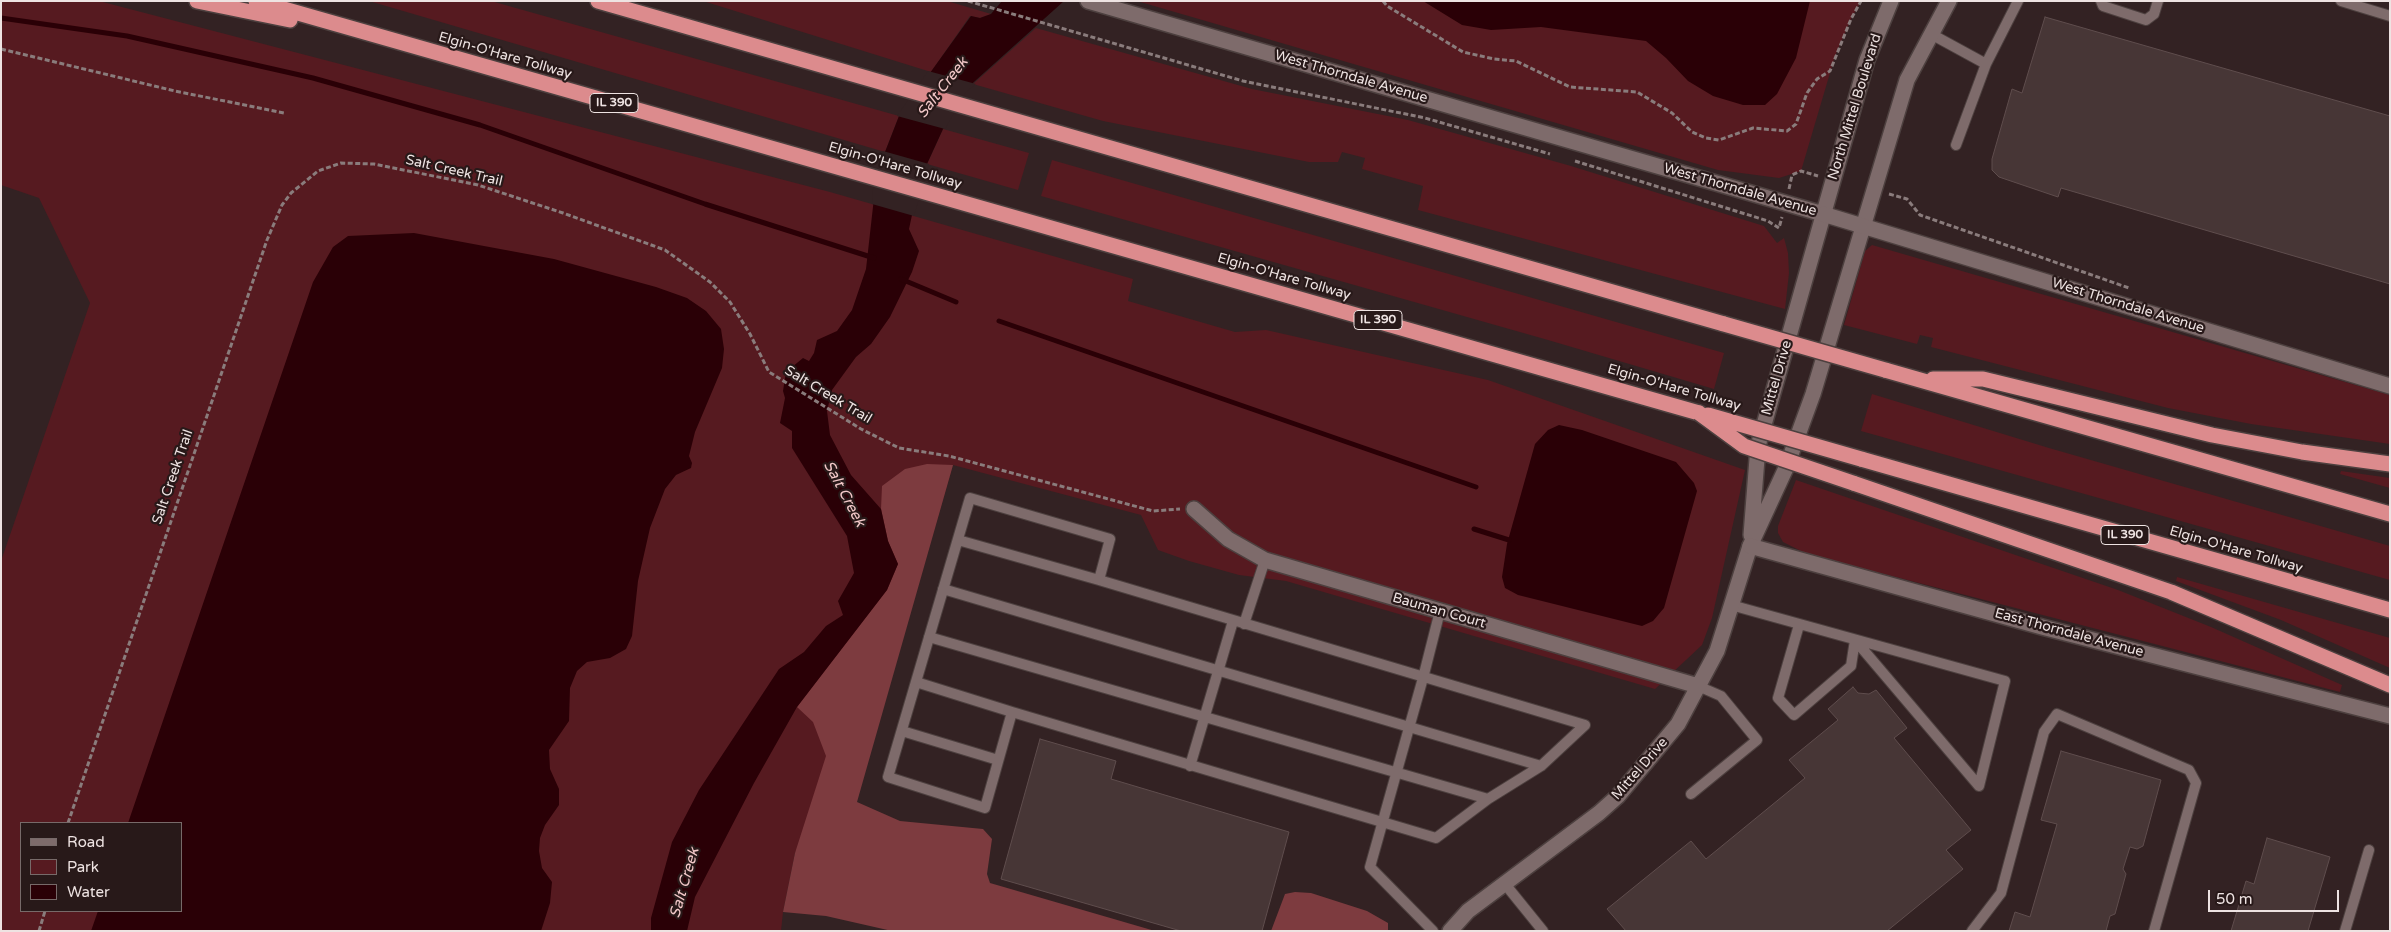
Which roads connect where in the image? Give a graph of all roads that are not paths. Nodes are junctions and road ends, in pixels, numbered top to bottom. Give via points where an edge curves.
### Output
1 (197, 1) edge
2 (256, 1) edge
3 (598, 1) edge
4 (614, 1) edge
5 (1891, 1) edge
6 (1949, 1) edge
7 (2018, 1) edge
8 (2101, 1) edge
9 (2158, 1) edge
10 (2340, 1) edge
11 (1094, 3) edge
12 (2390, 16) edge
13 (652, 17) junction
14 (1931, 34) junction
15 (389, 41) junction
16 (1986, 64) junction
17 (1956, 145) dead end
18 (1823, 214) junction
19 (1863, 225) junction
20 (1917, 380) junction
21 (2390, 386) edge
22 (1699, 413) junction
23 (2390, 464) edge
24 (1194, 508) road end
25 (2390, 514) edge
26 (958, 540) junction
27 (1750, 546) junction
28 (1265, 560) junction
29 (1099, 580) junction
30 (944, 589) junction
31 (1732, 605) junction
32 (2390, 610) edge
33 (1440, 611) junction
34 (1232, 620) junction
35 (1244, 624) junction
36 (1799, 625) junction
37 (929, 637) junction
38 (1855, 640) junction
39 (1218, 670) junction
40 (1423, 678) junction
41 (916, 682) junction
42 (2390, 685) edge
43 (1698, 686) junction
44 (1012, 712) junction
45 (1205, 716) junction
46 (2390, 716) edge
47 (1409, 727) junction
48 (902, 731) junction
49 (998, 760) junction
50 (1190, 766) junction
51 (1541, 766) junction
52 (1396, 774) junction
53 (1691, 794) dead end
54 (1488, 799) junction
55 (1382, 822) junction
56 (2369, 850) dead end
57 (1505, 884) junction
58 (1433, 931) edge
59 (1450, 931) edge
60 (1543, 931) edge
61 (1972, 931) edge
62 (2154, 931) edge
63 (2346, 931) edge

1 - 15 highway
2 - 15 highway, Elgin-O'Hare Tollway / IL 390
3 - 13 highway
4 - 13 highway
5 - 18 street, North Mittel Boulevard via 1867,60
6 - 14 street
7 - 16 lane
8 - 9 lane via 2103,6 2146,20 2154,14
10 - 12 lane
11 - 18 street, West Thorndale Avenue
13 - 20 highway, bridge
14 - 16 lane
14 - 19 street via 1904,86
15 - 22 highway, Elgin-O'Hare Tollway / IL 390
16 - 17 lane
18 - 19 street, West Thorndale Avenue
18 - 27 street, Mittel Drive via 1758,446
19 - 21 street, West Thorndale Avenue
19 - 27 street, Mittel Drive via 1813,394 1786,468
20 - 23 highway via 1983,379 2212,435
20 - 25 highway
22 - 32 highway, Elgin-O'Hare Tollway / IL 390, bridge
22 - 42 highway, bridge via 1744,446 2171,592
24 - 28 street, Bauman Court via 1228,539
26 - 29 lane
26 - 29 lane via 970,498 1110,539
26 - 30 lane
27 - 31 street, Mittel Drive
27 - 46 street, East Thorndale Avenue via 2042,627
28 - 33 street, Bauman Court
28 - 35 lane
29 - 34 lane
30 - 37 lane
30 - 39 lane
31 - 36 lane
31 - 43 street, Mittel Drive via 1717,651
33 - 40 lane
33 - 43 street, Bauman Court
34 - 35 lane
34 - 39 lane
35 - 40 lane
36 - 38 lane
36 - 38 lane via 1778,698 1794,715 1851,666
37 - 41 lane
37 - 45 lane
38 - 38 lane via 2005,681 1980,786 1905,699
39 - 45 lane
39 - 47 lane
40 - 47 lane
40 - 51 lane via 1586,725
41 - 44 lane
41 - 48 lane
43 - 53 lane via 1721,696 1757,740
43 - 57 street, Mittel Drive via 1678,724 1618,796 1599,814
44 - 49 lane
44 - 50 lane
45 - 50 lane
45 - 52 lane
47 - 51 lane
47 - 52 lane
48 - 49 lane
48 - 49 lane via 888,777 985,808
50 - 55 lane
51 - 54 lane
52 - 54 lane
52 - 55 lane
54 - 55 lane via 1436,838
55 - 58 lane via 1370,867
56 - 63 lane
57 - 59 street, Mittel Drive via 1468,911
57 - 60 lane
61 - 62 lane via 2001,893 2044,732 2057,714 2189,770 2196,783

